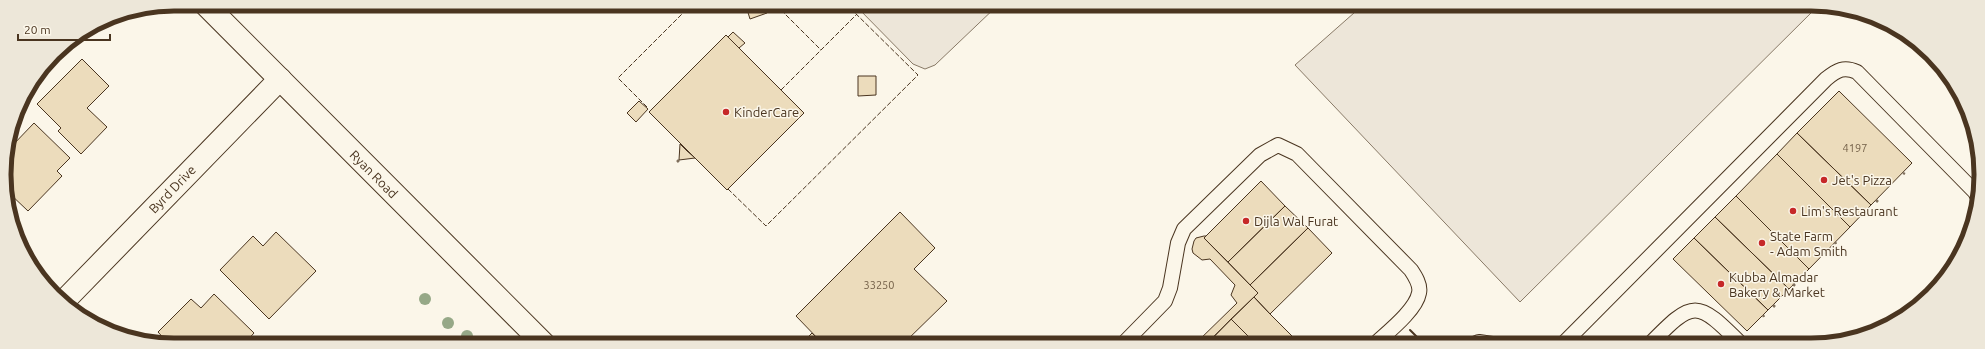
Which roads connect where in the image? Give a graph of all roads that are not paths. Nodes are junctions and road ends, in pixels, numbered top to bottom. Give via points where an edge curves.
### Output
1 (212, 11) edge
2 (280, 79) junction
3 (1974, 190) edge
4 (67, 297) edge
5 (538, 338) edge
6 (1129, 338) edge
7 (1381, 338) edge
8 (1569, 338) edge
9 (1655, 338) edge
10 (1735, 338) edge

1 - 2 main road, Ryan Road
2 - 4 main road, Byrd Drive
2 - 5 main road, Ryan Road
3 - 8 lane via 1857,72 1841,68 1826,79
6 - 7 lane via 1165,301 1170,288 1178,243 1184,229 1260,155 1278,145 1297,154 1411,270 1417,280 1420,291 1416,302
9 - 10 lane via 1682,313 1694,310 1702,311 1717,320

